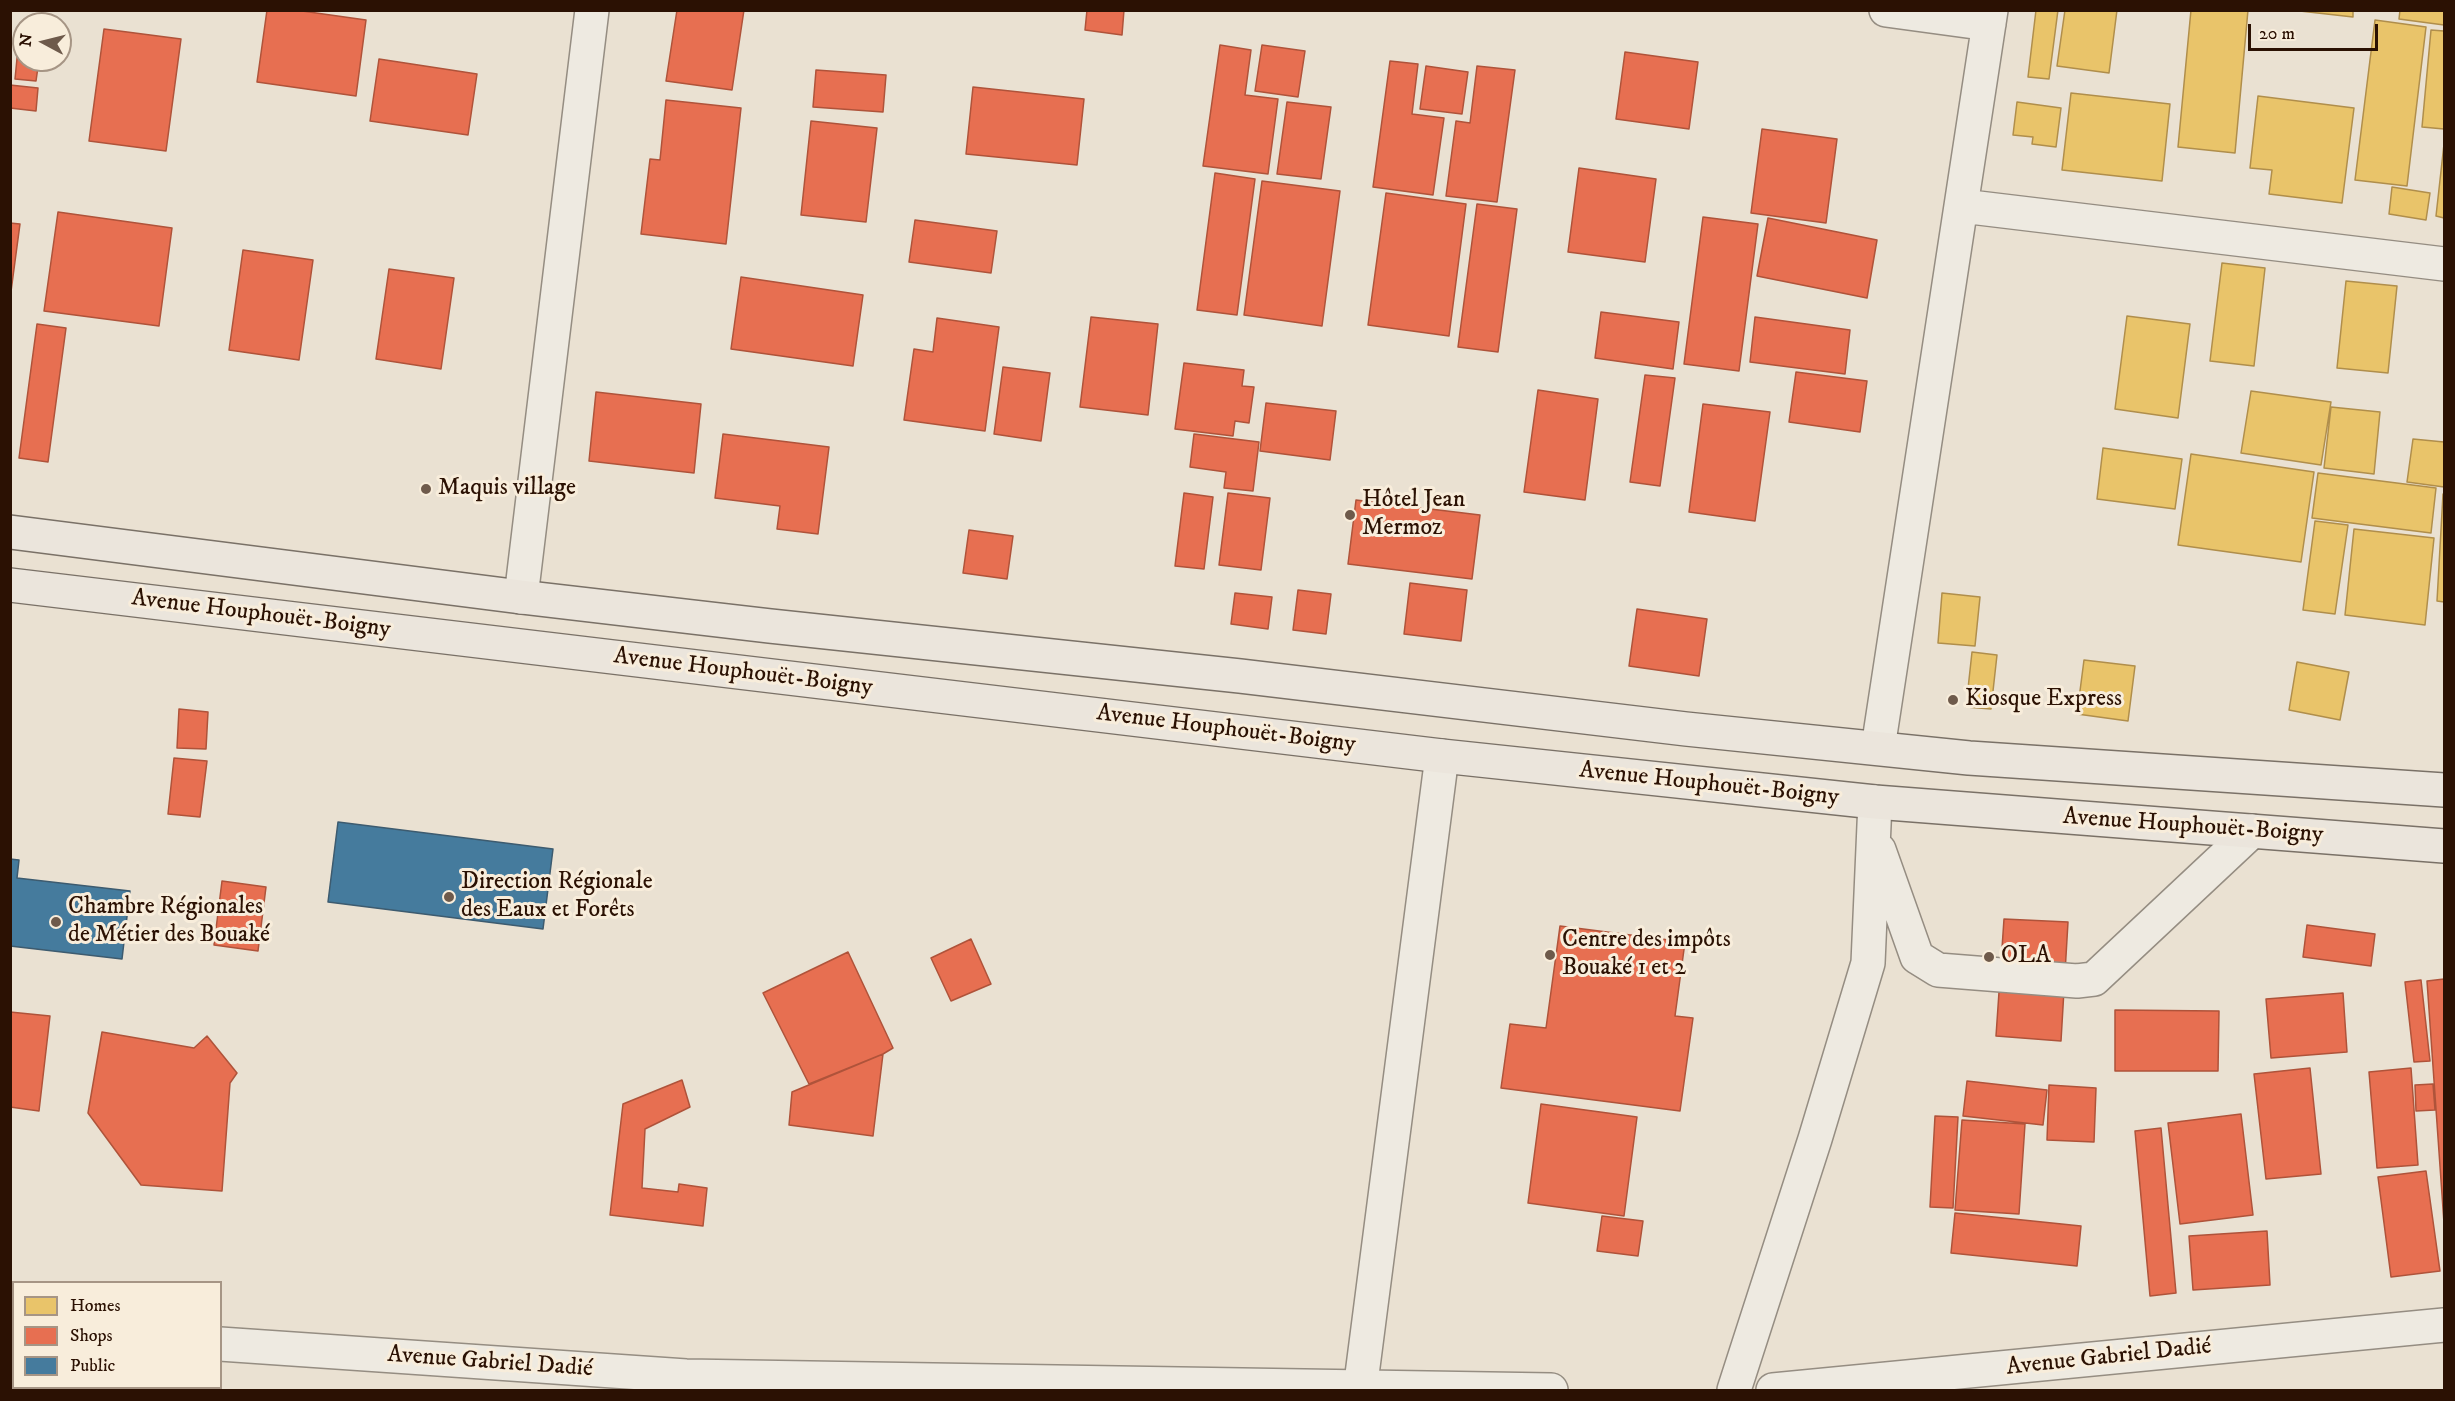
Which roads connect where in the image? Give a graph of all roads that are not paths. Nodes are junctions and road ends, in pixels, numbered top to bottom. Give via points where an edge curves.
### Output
1 (592, 10) edge
2 (1886, 10) edge
3 (1990, 17) edge
4 (1962, 206) junction
5 (2445, 264) edge
6 (10, 532) edge
7 (10, 585) edge
8 (521, 597) junction
9 (1878, 748) junction
10 (1442, 756) junction
11 (2445, 790) edge
12 (1874, 818) junction
13 (2252, 831) junction
14 (2445, 846) edge
15 (2445, 1325) edge
16 (222, 1344) edge
17 (1360, 1388) edge
18 (1551, 1390) edge
19 (1734, 1390) edge
20 (1773, 1390) edge

1 - 8 street
2 - 3 street
3 - 4 street
4 - 5 street
4 - 9 street
6 - 8 highway, Avenue Houphouët-Boigny
7 - 10 highway, Avenue Houphouët-Boigny
8 - 9 highway, Avenue Houphouët-Boigny
9 - 11 highway, Avenue Houphouët-Boigny via 1969,758
10 - 12 highway, Avenue Houphouët-Boigny
10 - 17 street
12 - 13 highway, Avenue Houphouët-Boigny
12 - 13 street via 1917,957 1938,970 2077,981 2094,979
12 - 19 street via 1868,963
13 - 14 highway, Avenue Houphouët-Boigny
15 - 20 street, Avenue Gabriel Dadié
16 - 17 street, Avenue Gabriel Dadié via 686,1376
17 - 18 street, Avenue Gabriel Dadié

